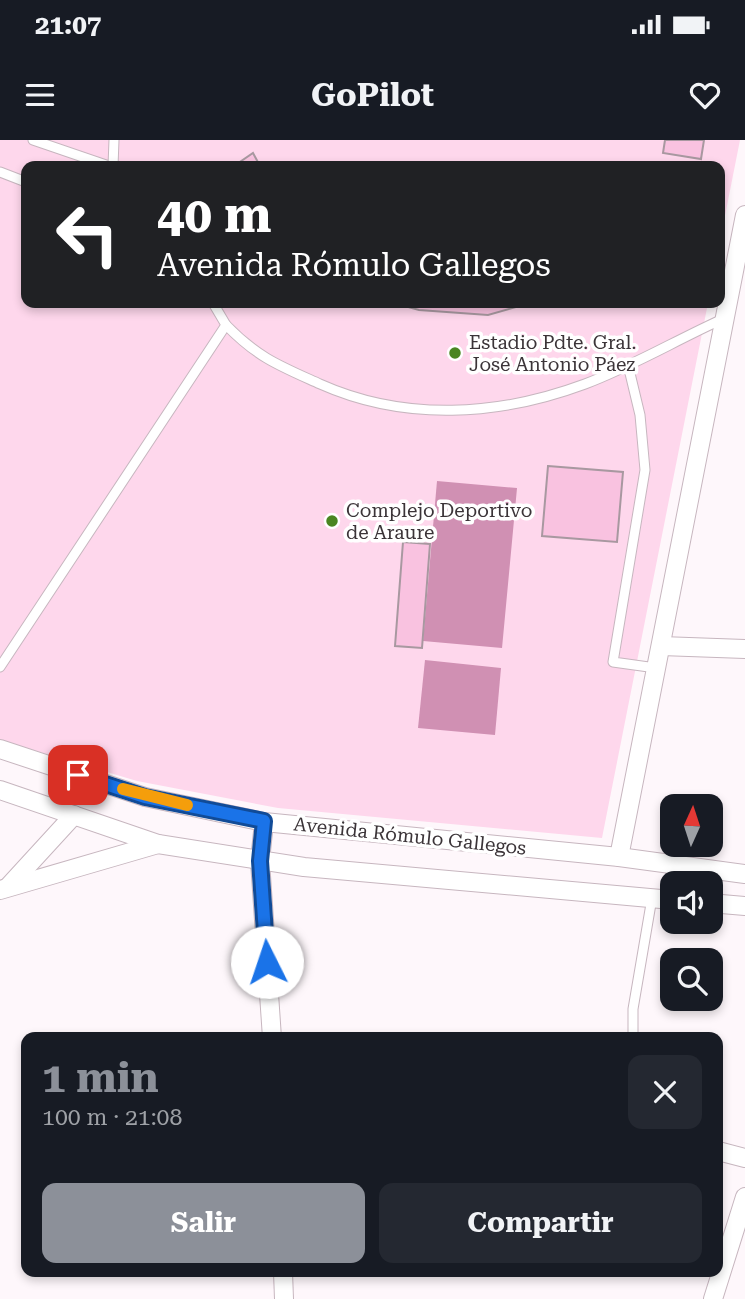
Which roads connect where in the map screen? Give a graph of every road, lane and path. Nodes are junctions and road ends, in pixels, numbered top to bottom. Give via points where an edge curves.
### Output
1 (33, 140) edge
2 (114, 140) edge
3 (96, 161) edge
4 (112, 161) edge
5 (0, 172) edge
6 (21, 180) edge
7 (745, 215) edge
8 (216, 308) edge
9 (725, 318) junction
10 (226, 325) junction
11 (628, 365) junction
12 (661, 646) junction
13 (745, 649) edge
14 (0, 667) edge
15 (656, 668) junction
16 (0, 749) edge
17 (0, 789) edge
18 (74, 815) junction
19 (264, 821) junction
20 (158, 844) junction
21 (619, 857) junction
22 (260, 861) junction
23 (745, 874) edge
24 (4, 888) edge
25 (652, 898) junction
26 (660, 899) edge
27 (723, 904) edge
28 (745, 906) edge
29 (272, 1032) edge
30 (633, 1032) edge
31 (723, 1152) edge
32 (745, 1158) edge
33 (745, 1197) edge
34 (723, 1267) edge
35 (283, 1277) edge
36 (720, 1277) edge
37 (284, 1299) edge
38 (713, 1299) edge

1 - 3 lane
2 - 4 lane
5 - 6 lane
7 - 9 street
8 - 10 lane
9 - 11 lane
9 - 12 street
10 - 11 lane via 257,354 296,373 359,399 414,410 507,405 586,383
10 - 14 lane
11 - 15 lane via 640,415 645,470 613,662
12 - 13 street
12 - 15 street
15 - 21 street
16 - 19 street, Avenida Rómulo Gallegos via 145,797
17 - 18 street, Avenida Rómulo Gallegos
18 - 20 street, Avenida Rómulo Gallegos
18 - 24 street
19 - 21 street, Avenida Rómulo Gallegos
19 - 22 street
20 - 22 street, Avenida Rómulo Gallegos
20 - 24 street
21 - 23 street, Avenida Rómulo Gallegos
22 - 25 street, Avenida Rómulo Gallegos
22 - 29 street
25 - 26 street, Avenida Rómulo Gallegos
25 - 30 lane
27 - 28 street
31 - 32 street
33 - 34 street
35 - 37 street
36 - 38 street

